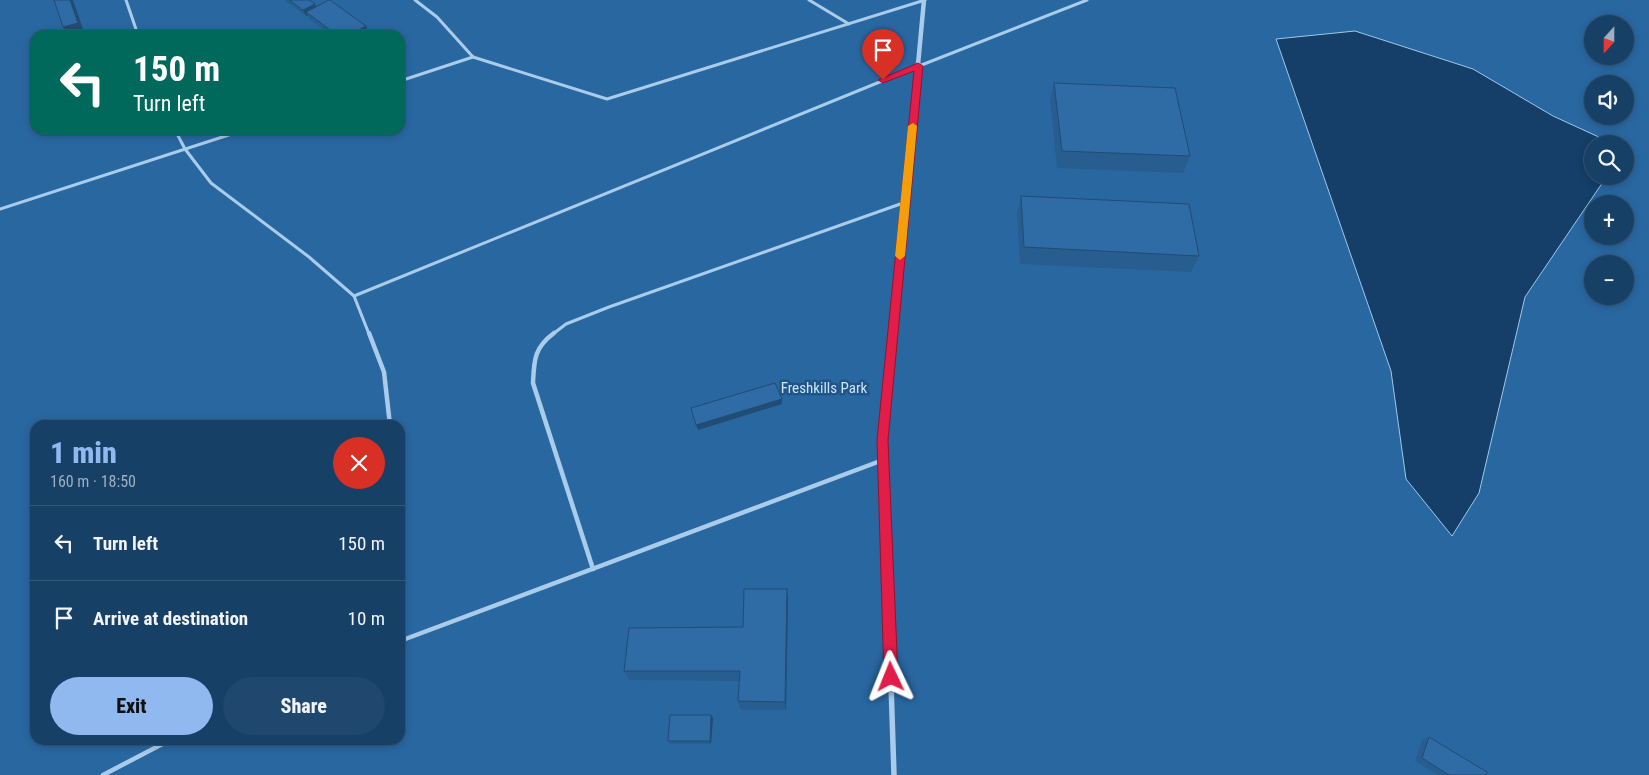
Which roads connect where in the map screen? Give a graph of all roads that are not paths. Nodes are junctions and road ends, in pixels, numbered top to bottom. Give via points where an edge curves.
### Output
1 (126, 0) edge
2 (415, 0) edge
3 (809, 0) edge
4 (924, 0) edge
5 (1087, 0) edge
6 (849, 24) junction
7 (136, 30) edge
8 (473, 57) junction
9 (918, 66) junction
10 (405, 78) edge
11 (178, 135) edge
12 (228, 135) edge
13 (185, 148) junction
14 (906, 202) junction
15 (0, 209) edge
16 (354, 296) junction
17 (389, 420) edge
18 (883, 460) junction
19 (593, 569) junction
20 (405, 639) edge
21 (160, 745) edge
22 (103, 775) edge
23 (894, 775) edge

1 - 7 lane
2 - 8 lane via 437,17
3 - 6 lane
4 - 6 lane
4 - 9 street
5 - 9 lane
6 - 8 lane via 607,99
8 - 10 lane
9 - 14 street
9 - 16 lane
11 - 13 lane
12 - 13 lane
13 - 15 lane
13 - 16 lane via 211,183 309,257
14 - 18 street via 882,440
14 - 19 lane via 609,307 566,324 546,339 534,358 533,383
16 - 17 lane via 384,372
18 - 19 lane
18 - 23 street
19 - 20 lane
21 - 22 lane

